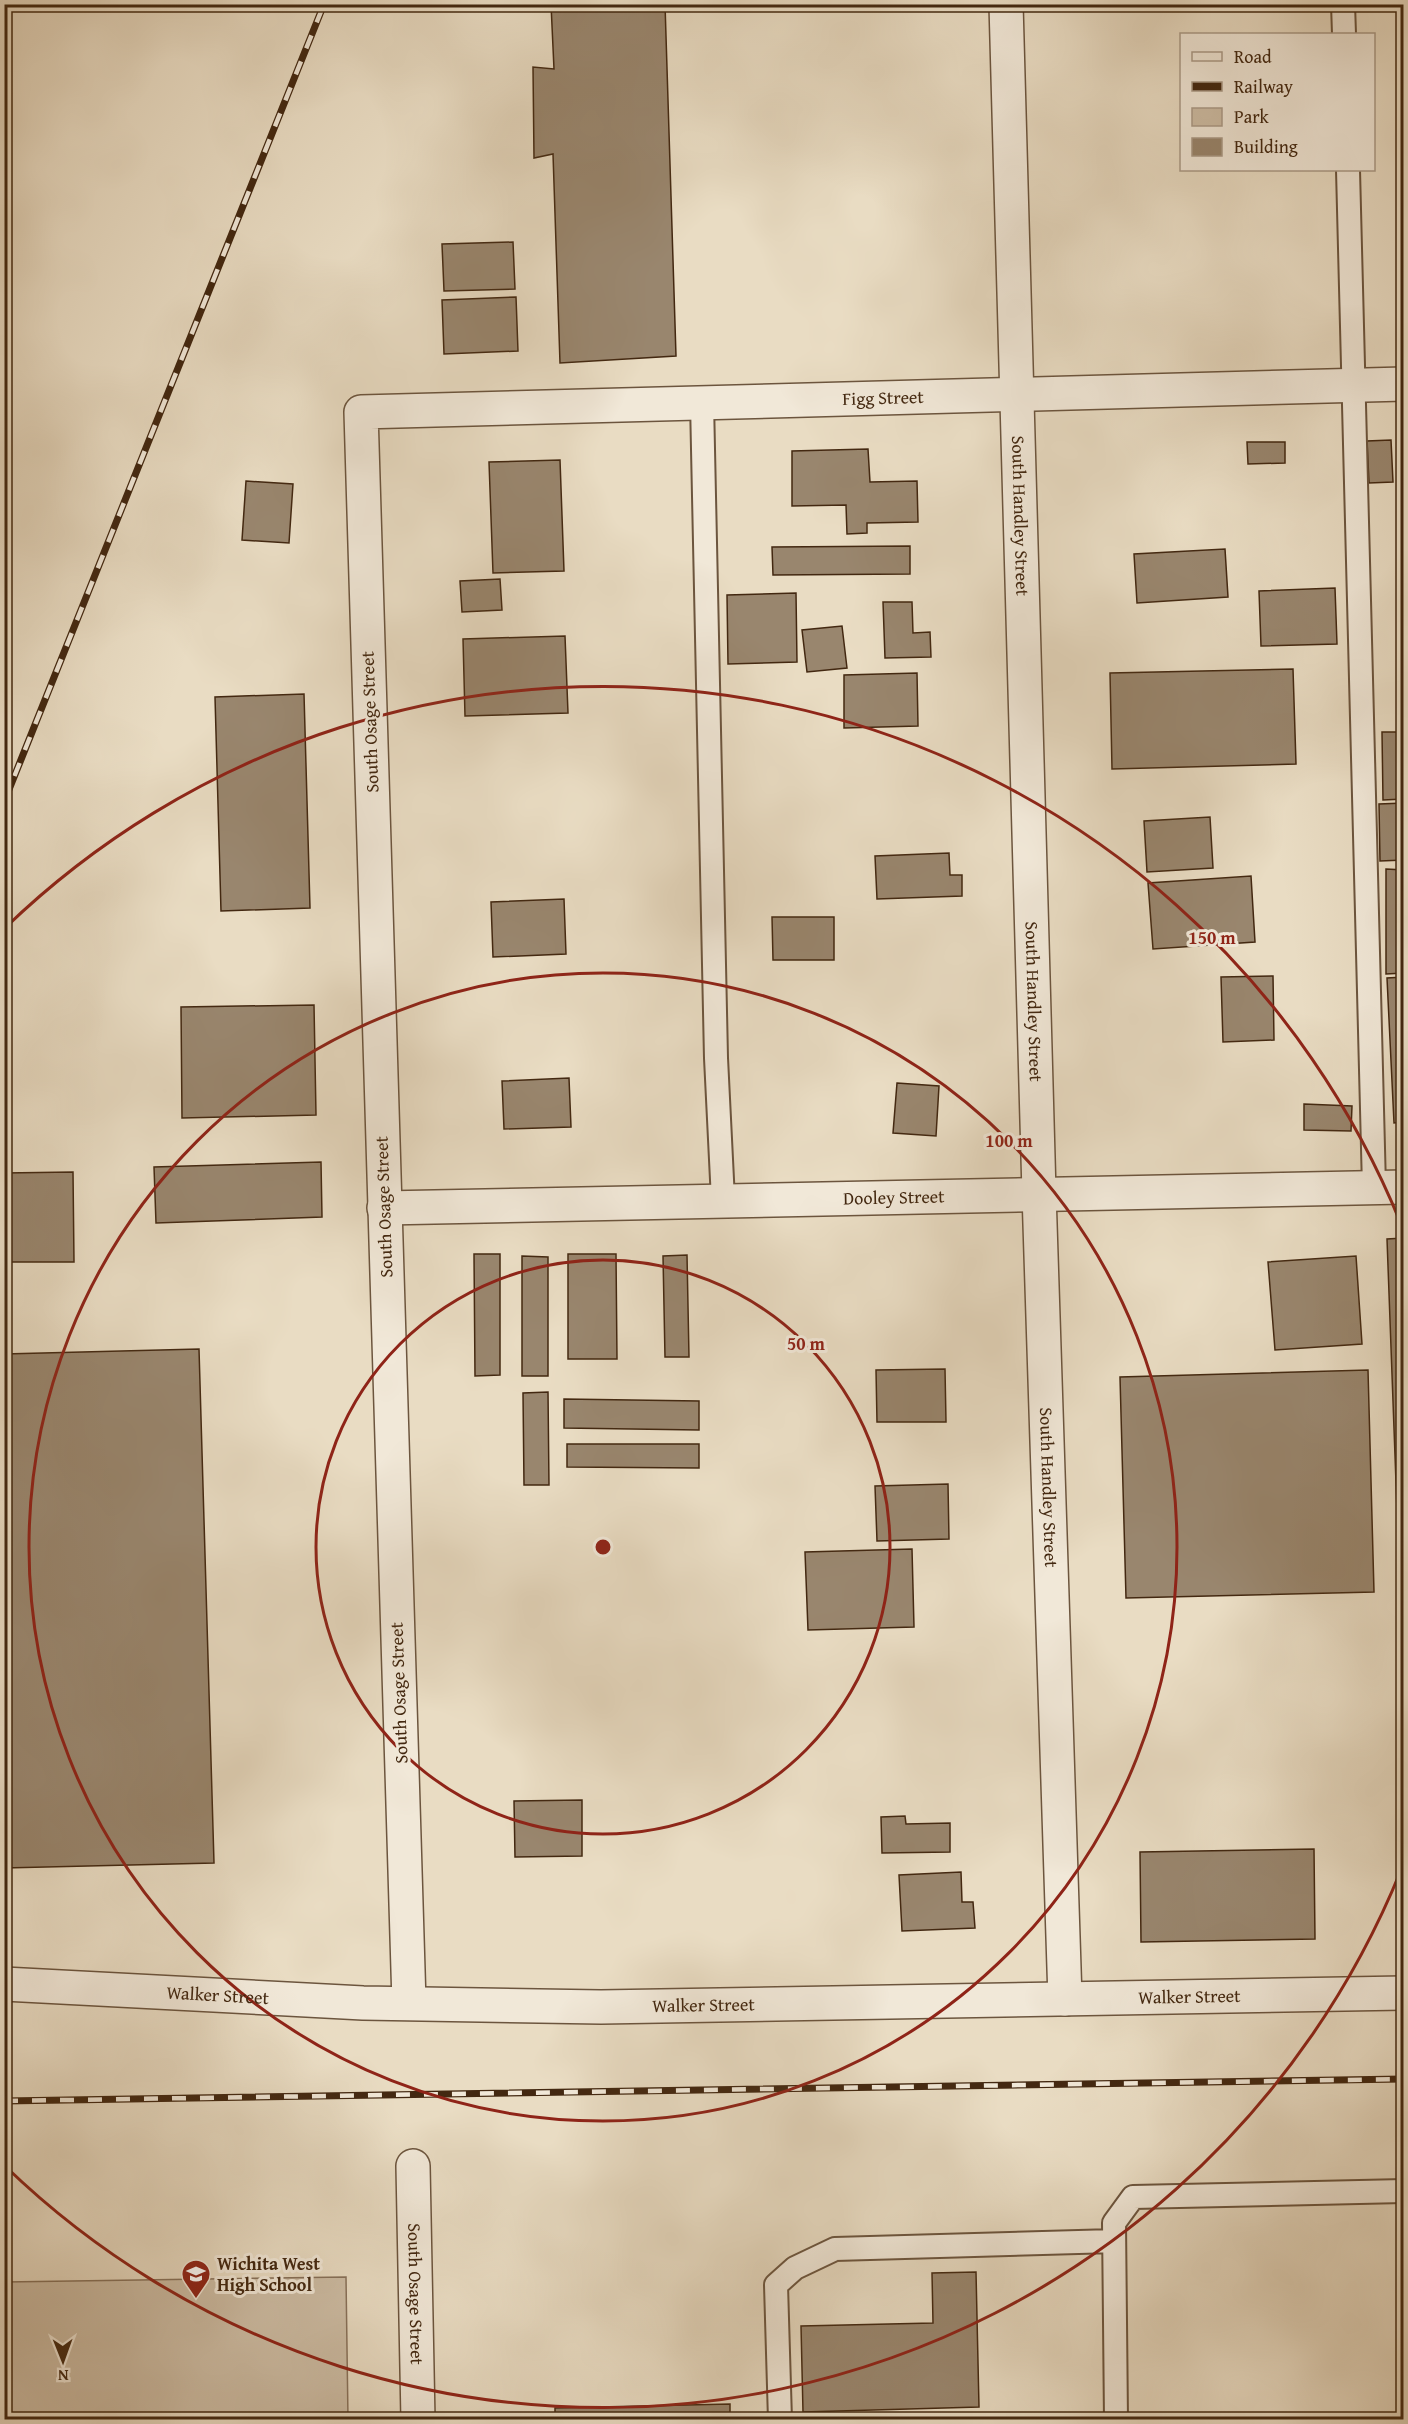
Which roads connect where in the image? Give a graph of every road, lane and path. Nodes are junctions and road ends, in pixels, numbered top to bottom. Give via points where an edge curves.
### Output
1 (1006, 4) edge
2 (1343, 4) edge
3 (1344, 33) edge
4 (1348, 171) edge
5 (1404, 384) edge
6 (1354, 385) junction
7 (1018, 393) junction
8 (702, 402) junction
9 (361, 412) joint
10 (1389, 1187) edge
11 (1039, 1193) junction
12 (723, 1200) junction
13 (384, 1208) junction
14 (4, 1984) edge
15 (1404, 1993) edge
16 (1065, 1999) junction
17 (409, 2003) junction
18 (413, 2166) dead end
19 (1404, 2191) edge
20 (1114, 2241) junction
21 (418, 2420) edge
22 (780, 2420) edge
23 (1116, 2420) edge

1 - 7 street, South Handley Street
2 - 3 lane
4 - 6 lane
5 - 6 street, Figg Street
6 - 7 street, Figg Street
6 - 10 lane
7 - 8 street, Figg Street
7 - 11 street, South Handley Street
8 - 9 street, Figg Street
8 - 12 lane via 716,1058
9 - 13 street, South Osage Street
10 - 11 street, Dooley Street
11 - 12 street, Dooley Street
11 - 16 street, South Handley Street
12 - 13 street, Dooley Street
13 - 17 street, South Osage Street
14 - 17 street, Walker Street
15 - 16 street, Walker Street
16 - 17 street, Walker Street via 601,2007
18 - 21 street, South Osage Street
19 - 20 lane via 1133,2197 1114,2223
20 - 22 lane via 835,2249 795,2268 776,2285
20 - 23 lane

